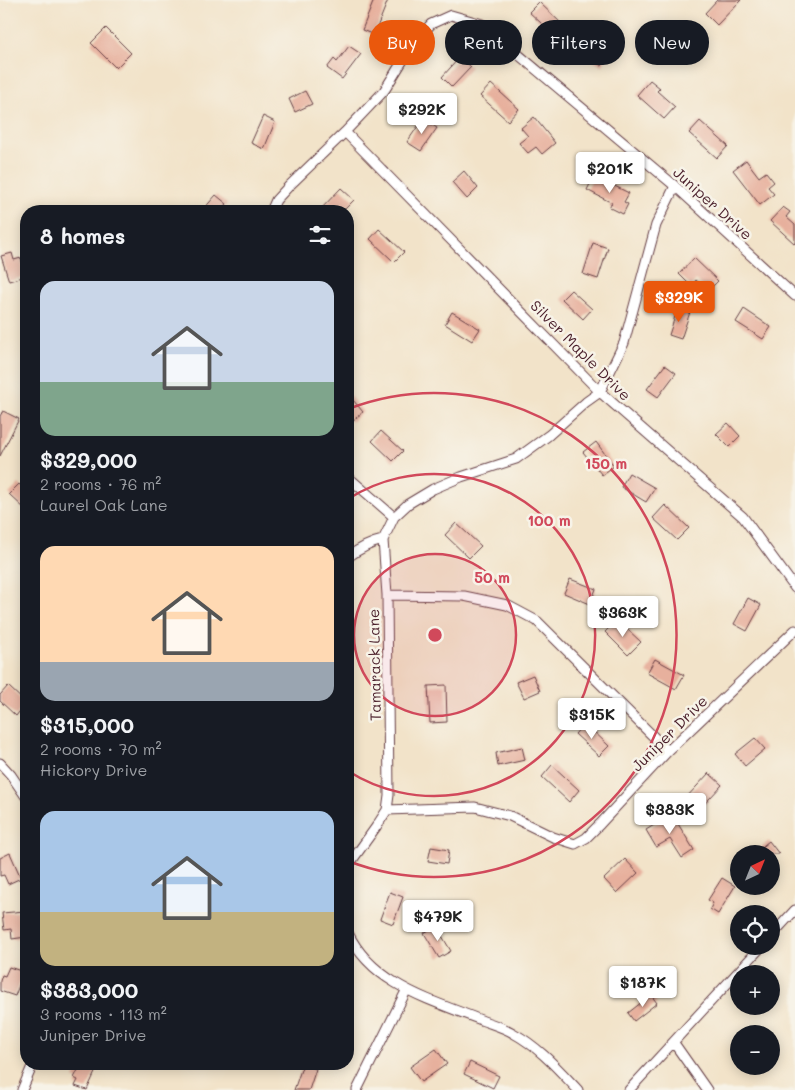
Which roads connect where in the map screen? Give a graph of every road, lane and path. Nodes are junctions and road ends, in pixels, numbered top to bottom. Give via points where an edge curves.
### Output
1 (345, 132) junction
2 (675, 186) junction
3 (274, 205) edge
4 (795, 296) edge
5 (600, 392) junction
6 (354, 481) edge
7 (394, 517) junction
8 (383, 540) junction
9 (354, 552) edge
10 (795, 588) edge
11 (387, 595) junction
12 (795, 630) edge
13 (668, 751) junction
14 (0, 763) edge
15 (20, 788) edge
16 (386, 810) junction
17 (354, 858) edge
18 (795, 910) edge
19 (780, 926) edge
20 (354, 947) edge
21 (754, 955) edge
22 (406, 991) junction
23 (674, 1042) junction
24 (30, 1070) edge
25 (22, 1090) edge
26 (357, 1090) edge
27 (578, 1090) edge
28 (629, 1090) edge
29 (706, 1090) edge

1 - 2 street, Juniper Drive via 384,91 413,44 431,24 451,15 482,24
1 - 3 street
1 - 5 street, Silver Maple Drive
2 - 4 street, Juniper Drive
2 - 5 street via 656,225 624,343
5 - 7 street via 516,459 433,488
5 - 10 street, Silver Maple Drive via 743,517
6 - 7 street
7 - 8 street, Tamarack Lane
8 - 9 street via 371,542
8 - 11 street, Tamarack Lane
11 - 13 street via 464,596 507,605 537,621
11 - 16 street, Tamarack Lane via 390,765
12 - 13 street, Juniper Drive
13 - 16 street, Juniper Drive via 586,838 575,844 510,816 475,807
14 - 15 street
16 - 17 street, Tamarack Lane
18 - 19 street
20 - 22 street via 386,978
21 - 23 street
22 - 26 street
22 - 27 street via 512,1032 541,1052
23 - 28 street
23 - 29 street
24 - 25 street

